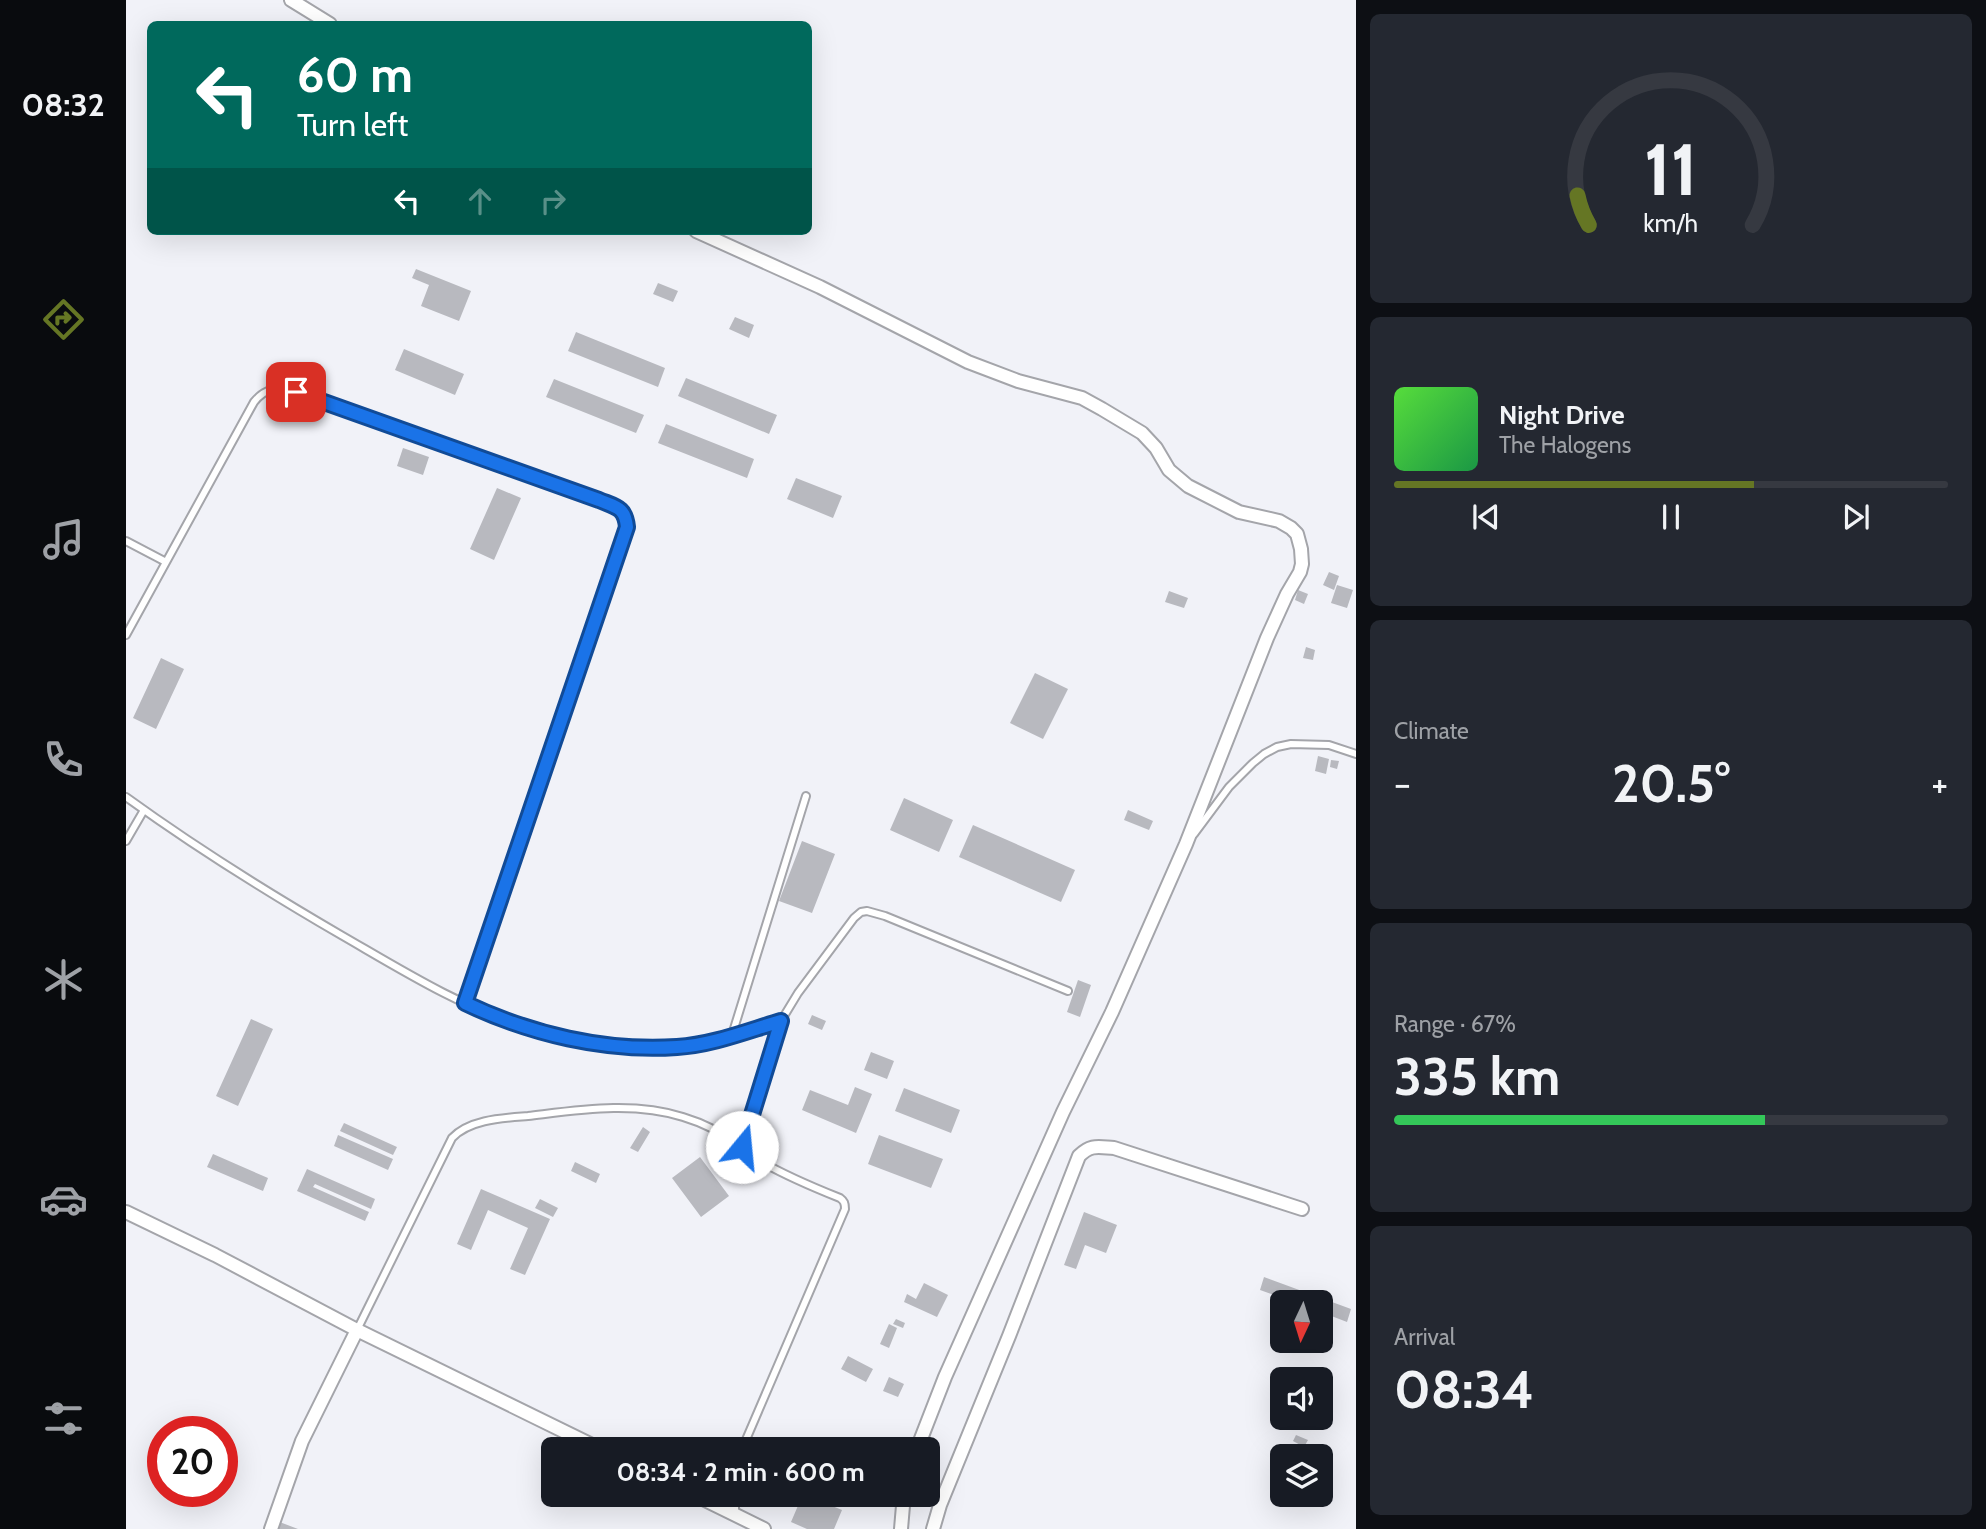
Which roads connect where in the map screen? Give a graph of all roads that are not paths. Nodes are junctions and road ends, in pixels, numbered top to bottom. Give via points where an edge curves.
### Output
1 (291, 0) edge
2 (325, 21) edge
3 (705, 235) edge
4 (126, 541) edge
5 (166, 562) junction
6 (126, 635) edge
7 (1356, 754) edge
8 (806, 796) dead end
9 (126, 797) edge
10 (144, 810) junction
11 (126, 841) edge
12 (1186, 844) junction
13 (1068, 991) dead end
14 (465, 1003) junction
15 (781, 1021) junction
16 (732, 1035) junction
17 (742, 1147) junction
18 (1302, 1209) dead end
19 (126, 1212) edge
20 (357, 1330) junction
21 (575, 1437) edge
22 (747, 1437) edge
23 (922, 1437) edge
24 (719, 1507) edge
25 (735, 1507) edge
26 (903, 1507) edge
27 (735, 1515) junction
28 (271, 1529) edge
29 (764, 1529) edge
30 (901, 1529) edge
31 (933, 1529) edge

1 - 2 street
3 - 12 street via 968,362 1082,398 1142,433 1169,470 1188,486 1239,512 1279,521 1297,534 1300,572 1267,638
4 - 5 lane
5 - 6 lane
5 - 14 lane via 254,402 275,389 296,392 599,500 620,508 626,516 627,527
7 - 12 lane via 1329,745 1306,744 1278,747 1264,754 1229,787
8 - 16 lane
9 - 10 lane
10 - 11 lane
10 - 14 lane via 313,919
12 - 23 street
13 - 15 lane via 867,911 848,925
14 - 16 lane via 525,1027 626,1047 678,1047
15 - 16 lane
15 - 17 lane
17 - 20 lane via 684,1117 617,1107 505,1118 459,1131
17 - 22 lane via 758,1160 844,1200 845,1209
18 - 31 street via 1114,1148 1087,1149 1079,1156
19 - 20 street
20 - 21 street
20 - 28 street via 302,1441
24 - 27 street
25 - 27 lane
26 - 30 street
27 - 29 street

